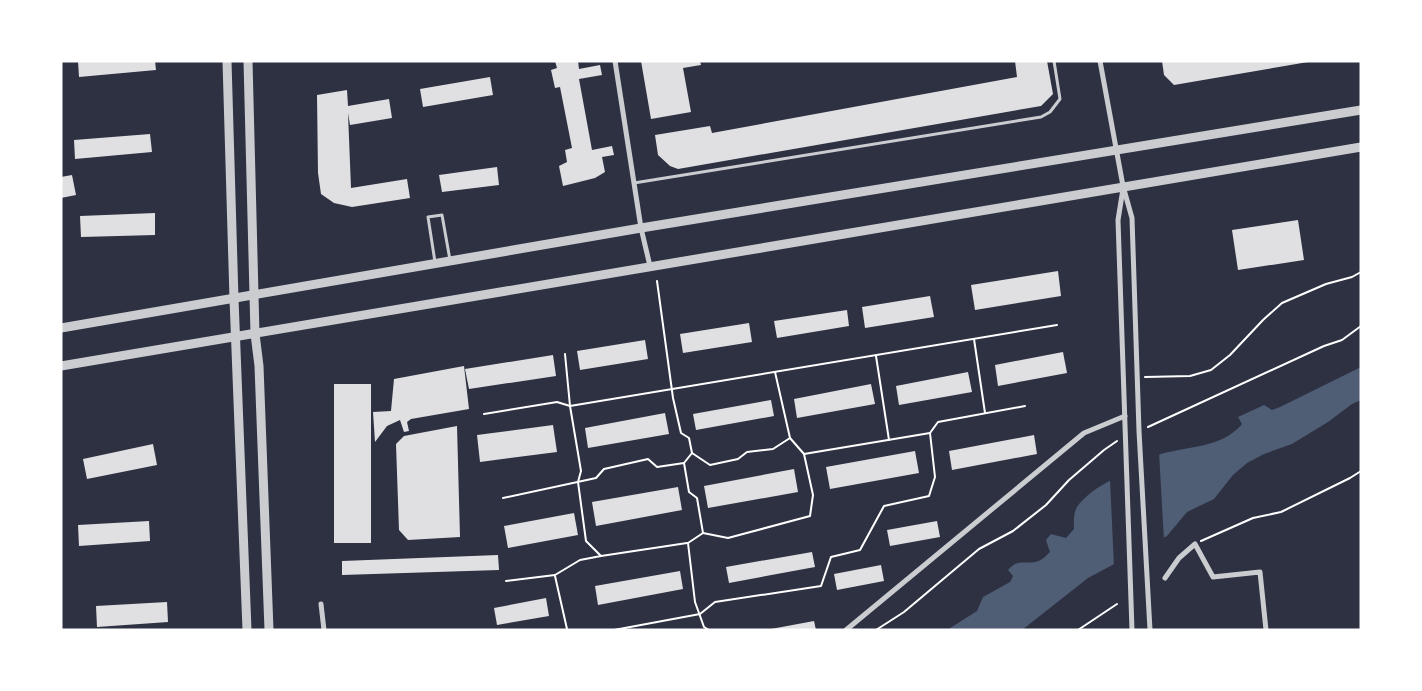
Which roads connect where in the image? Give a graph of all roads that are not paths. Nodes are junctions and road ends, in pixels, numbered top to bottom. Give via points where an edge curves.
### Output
1 (227, 61) edge
2 (248, 61) edge
3 (615, 61) edge
4 (1054, 61) edge
5 (1100, 61) edge
6 (1361, 110) edge
7 (1361, 146) edge
8 (1117, 151) junction
9 (634, 183) junction
10 (1123, 186) junction
11 (641, 228) junction
12 (450, 261) junction
13 (435, 264) junction
14 (650, 266) junction
15 (254, 295) junction
16 (234, 299) junction
17 (61, 328) edge
18 (255, 334) junction
19 (235, 337) junction
20 (61, 366) edge
21 (1125, 416) junction
22 (1165, 578) dead end
23 (321, 604) dead end
24 (247, 630) edge
25 (269, 630) edge
26 (324, 630) edge
27 (846, 630) edge
28 (1132, 630) edge
29 (1150, 630) edge
30 (1266, 630) edge

1 - 16 street
2 - 15 street
3 - 9 street
4 - 9 lane via 1060,99 1050,112 1041,117
5 - 8 street
6 - 8 street
7 - 10 street
8 - 10 street
8 - 11 street
9 - 11 street
10 - 14 street
10 - 21 street via 1118,220
10 - 29 street via 1132,218
11 - 12 street
11 - 14 street
12 - 13 street
12 - 13 lane via 442,215 428,217
13 - 15 street
14 - 18 street
15 - 16 street
15 - 18 street
16 - 17 street
16 - 19 street
18 - 19 street
18 - 25 street
19 - 20 street
19 - 24 street
21 - 27 street via 1084,433
21 - 28 street
22 - 30 street via 1179,558 1195,544 1213,577 1260,572
23 - 26 street

